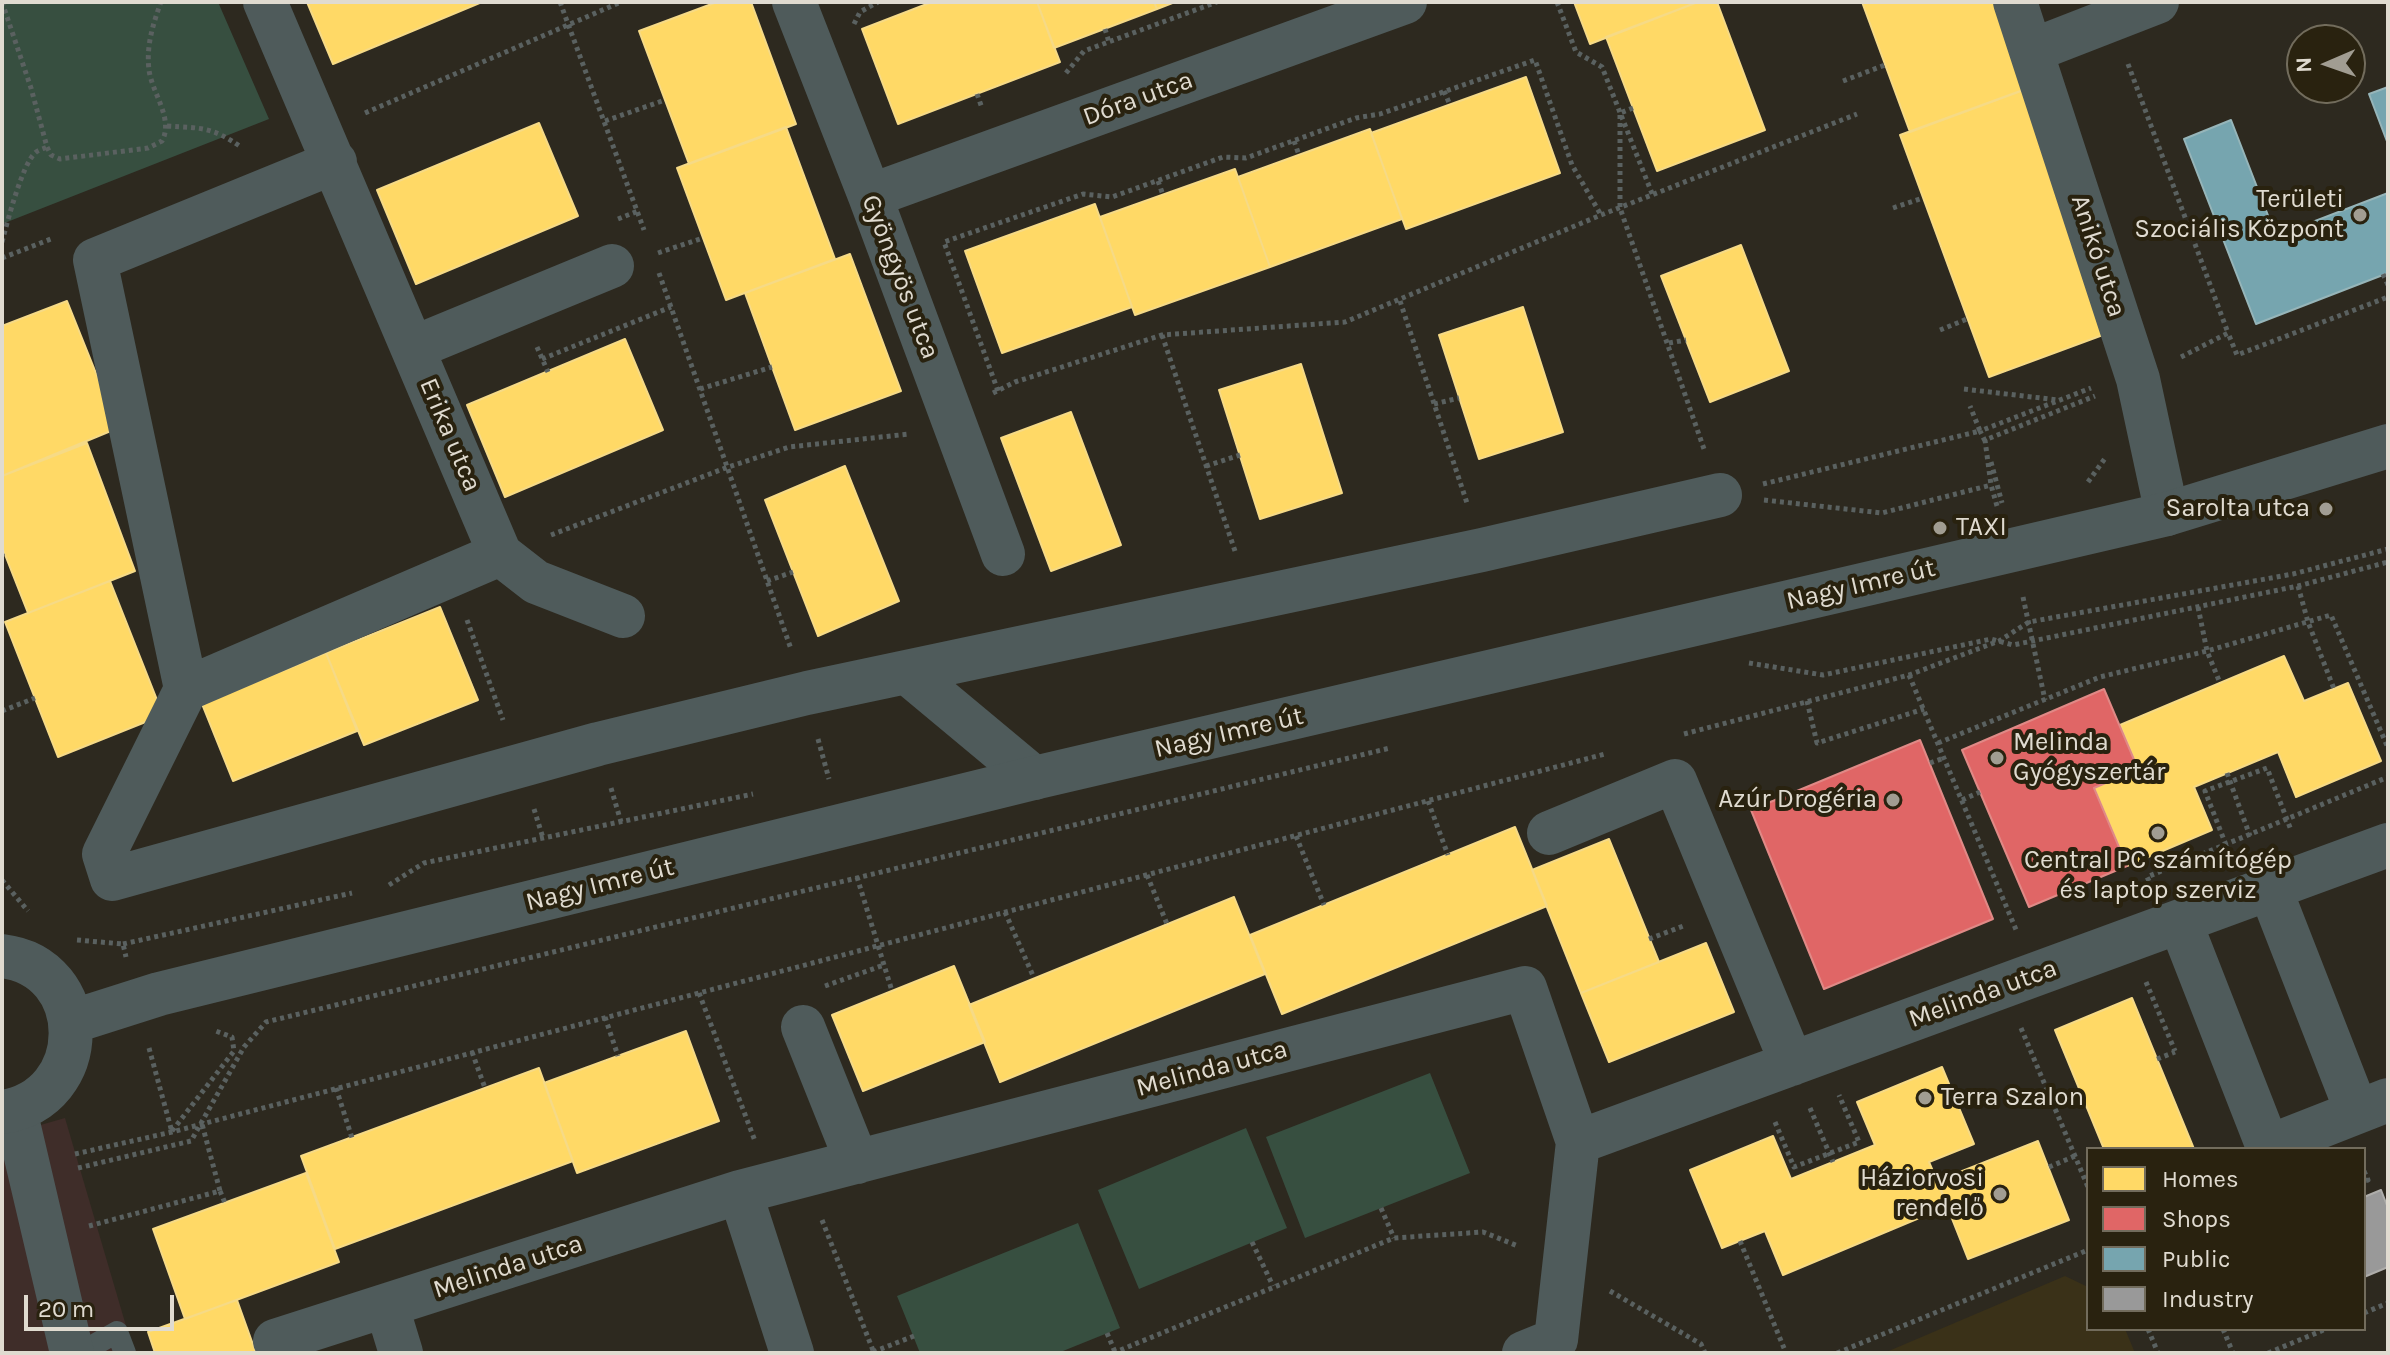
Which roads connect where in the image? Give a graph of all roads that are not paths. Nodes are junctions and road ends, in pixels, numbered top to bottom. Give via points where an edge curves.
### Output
1 (265, 2) edge
2 (794, 2) edge
3 (1405, 2) edge
4 (2015, 2) edge
5 (2157, 2) edge
6 (2031, 51) junction
7 (335, 162) junction
8 (870, 196) junction
9 (633, 260) road end
10 (413, 348) junction
11 (2388, 446) edge
12 (1720, 495) road end
13 (2167, 514) junction
14 (500, 554) junction
15 (1003, 554) dead end
16 (623, 616) dead end
17 (908, 673) junction
18 (186, 689) junction
19 (1034, 778) junction
20 (1549, 833) dead end
21 (2388, 845) edge
22 (2270, 889) junction
23 (2180, 922) junction
24 (2, 956) edge
25 (71, 1022) junction
26 (803, 1027) dead end
27 (1790, 1065) junction
28 (2372, 1106) edge
29 (9, 1111) edge
30 (1578, 1142) junction
31 (857, 1162) junction
32 (772, 1184) junction
33 (387, 1307) junction
34 (275, 1341) dead end
35 (72, 1353) edge
36 (80, 1353) edge
37 (125, 1353) edge
38 (401, 1353) edge
39 (792, 1353) edge
40 (1524, 1353) edge

1 - 7 street, Erika utca
2 - 8 street, Gyöngyös utca
3 - 8 street, Dóra utca
4 - 6 street, Anikó utca
5 - 6 street
6 - 13 street, Anikó utca via 2136,375
7 - 10 street, Erika utca
7 - 18 street via 95,260
8 - 15 street, Gyöngyös utca
9 - 10 street
10 - 14 street, Erika utca
11 - 13 street, Nagy Imre út
12 - 17 street
13 - 19 street, Nagy Imre út
14 - 16 street via 536,582
14 - 18 street
17 - 18 street via 807,693 520,766 112,879 104,854
17 - 19 street
19 - 25 street, Nagy Imre út via 137,1001
20 - 27 street via 1675,781
21 - 22 street, Melinda utca
22 - 23 street, Melinda utca
22 - 28 street
23 - 27 street, Melinda utca
23 - 28 street via 2268,1147
24 - 25 street via 35,967 52,982 65,1000
25 - 29 street via 65,1066 53,1085 36,1100
26 - 31 street
27 - 30 street, Melinda utca
29 - 35 street via 32,1164
30 - 31 street, Melinda utca via 1525,988
30 - 40 street, Melinda utca via 1556,1340
31 - 32 street, Melinda utca
32 - 33 street, Melinda utca
32 - 39 street
33 - 34 street, Melinda utca
33 - 38 street
36 - 37 lane via 117,1332

